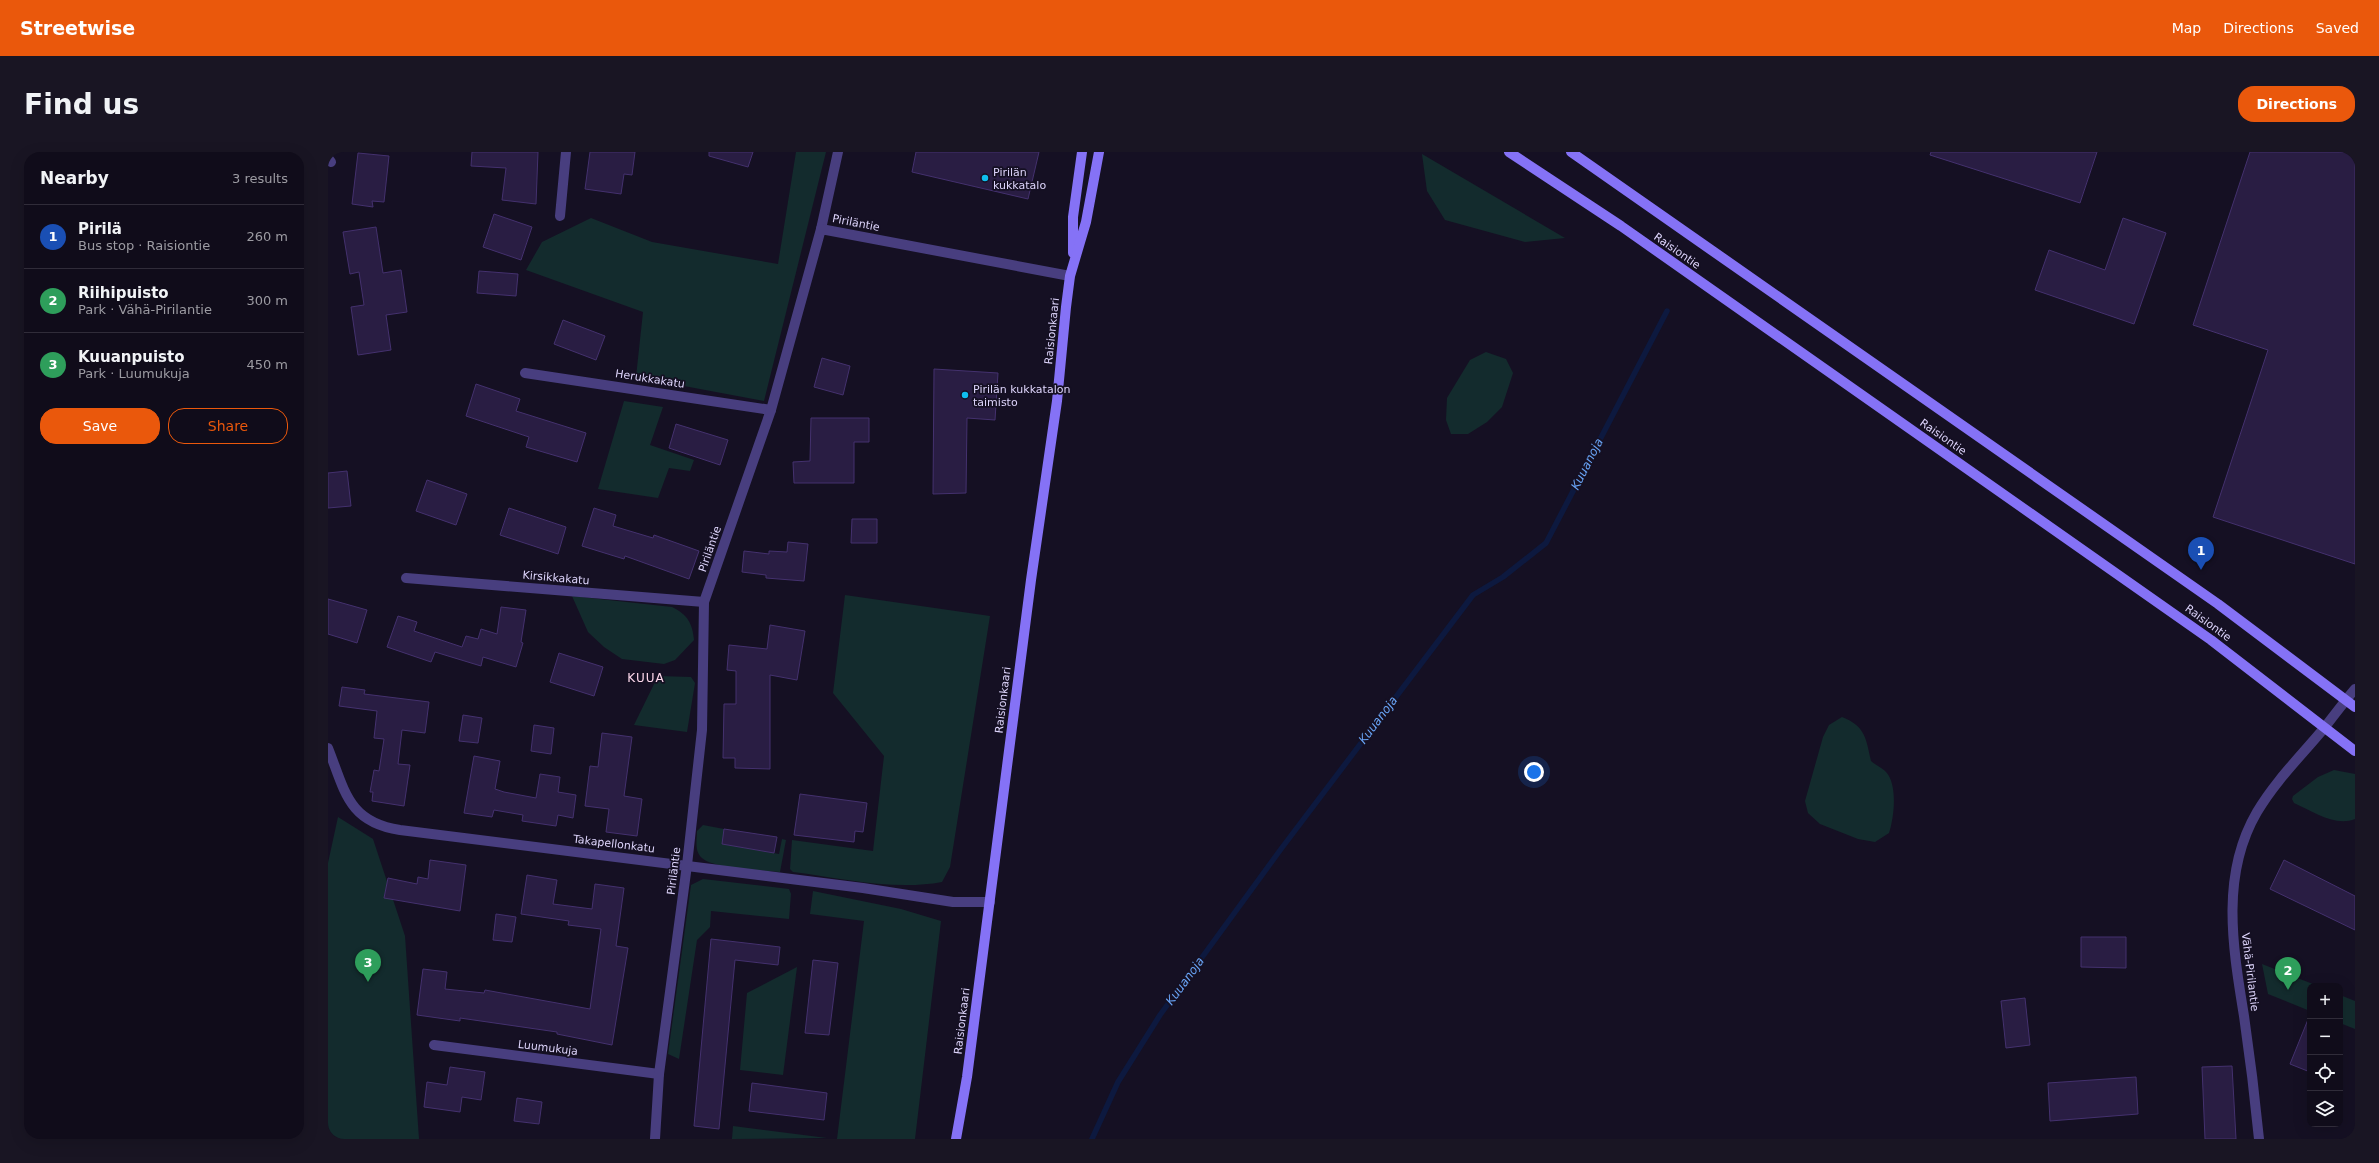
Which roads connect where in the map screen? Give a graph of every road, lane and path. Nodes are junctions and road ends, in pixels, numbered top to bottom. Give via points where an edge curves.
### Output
1 (566, 152) edge
2 (838, 152) edge
3 (1082, 152) edge
4 (1099, 152) edge
5 (1509, 152) edge
6 (1571, 152) edge
7 (560, 216) dead end
8 (821, 229) junction
9 (1074, 263) junction
10 (1070, 276) junction
11 (525, 373) dead end
12 (771, 410) junction
13 (406, 578) dead end
14 (704, 602) junction
15 (2355, 689) edge
16 (2346, 700) junction
17 (2355, 707) edge
18 (2325, 727) junction
19 (328, 748) edge
20 (2355, 751) edge
21 (688, 865) junction
22 (990, 902) junction
23 (434, 1045) dead end
24 (660, 1074) junction
25 (655, 1139) edge
26 (956, 1139) edge
27 (2258, 1139) edge

1 - 7 street
2 - 8 street
3 - 9 main road, Raisionkaari via 1073,217
4 - 9 main road, Raisionkaari via 1086,222
5 - 18 main road, Raisiontie via 1627,231 2205,635
6 - 16 main road, Raisiontie via 2192,585
8 - 10 street, Piriläntie
8 - 12 street, Piriläntie
9 - 10 main road, Raisionkaari
10 - 22 main road, Raisionkaari
11 - 12 street, Herukkakatu
12 - 14 street, Piriläntie
13 - 14 street, Kirsikkakatu
14 - 21 street, Piriläntie via 702,730
15 - 16 street, Vähä-Pirilantie
16 - 17 main road, Raisiontie
16 - 18 street, Vähä-Pirilantie
18 - 20 main road, Raisiontie
18 - 27 street, Vähä-Pirilantie via 2278,781 2257,812 2245,836 2237,867 2232,901 2233,949
19 - 21 street, Takapellonkatu via 345,791 357,812 374,824 396,829
21 - 22 street, Takapellonkatu via 953,902
21 - 24 street, Piriläntie
22 - 26 main road, Raisionkaari via 968,1077
23 - 24 street, Luumukuja
24 - 25 street, Piriläntie

